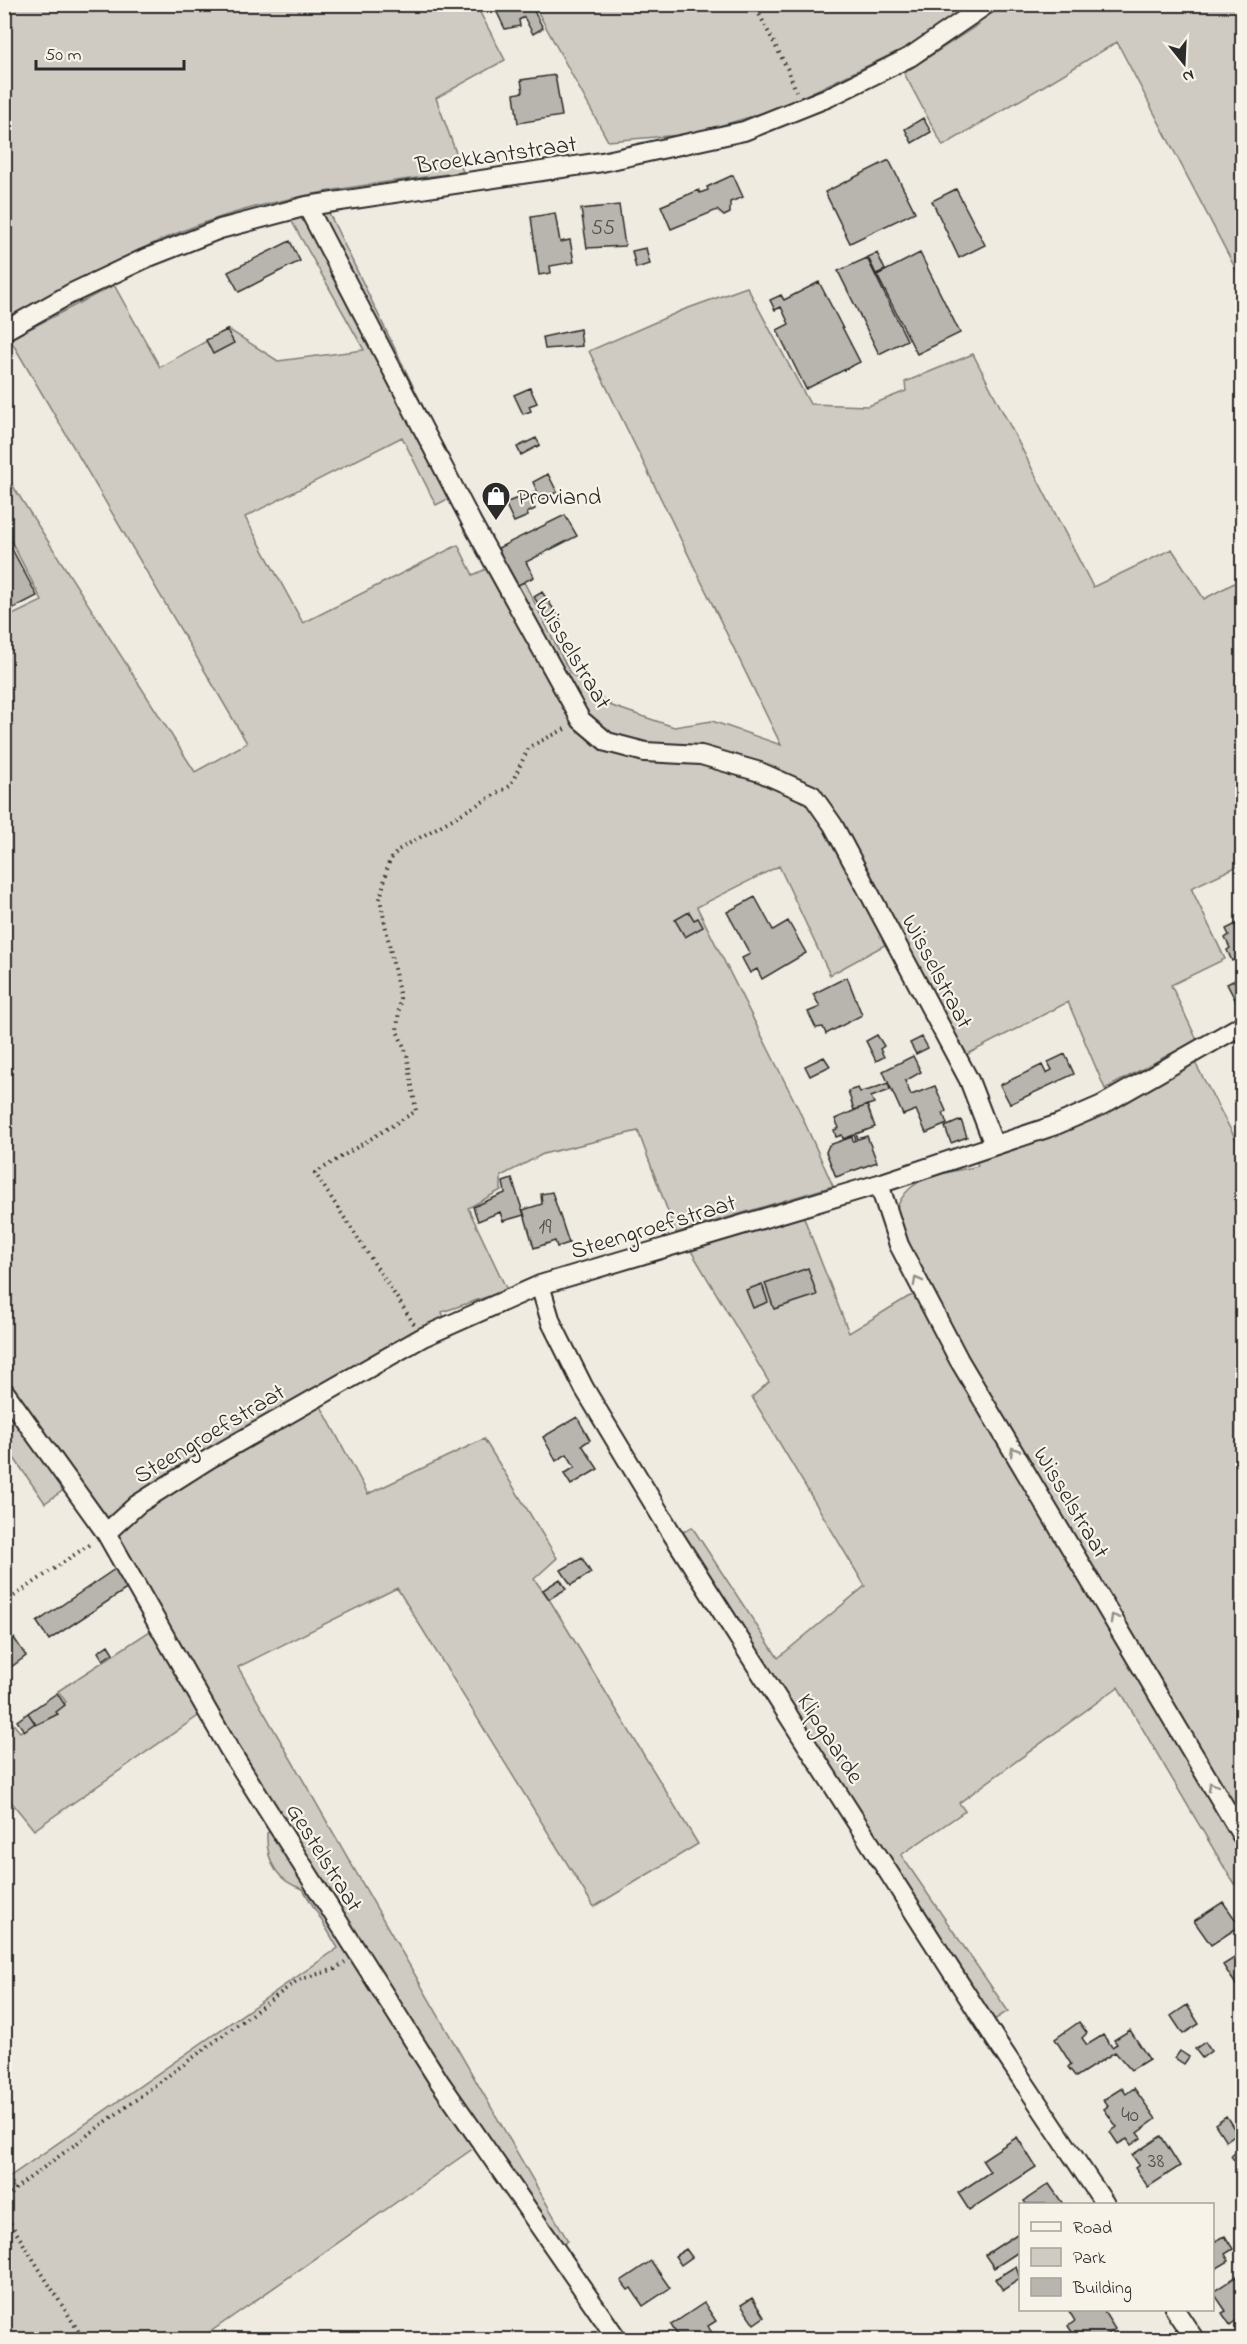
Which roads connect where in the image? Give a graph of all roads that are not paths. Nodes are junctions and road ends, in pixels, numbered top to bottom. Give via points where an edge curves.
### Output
1 (987, 4) edge
2 (307, 206) junction
3 (4, 331) edge
4 (1242, 1025) edge
5 (994, 1145) junction
6 (879, 1184) junction
7 (540, 1285) junction
8 (4, 1391) edge
9 (106, 1533) junction
10 (1242, 1836) edge
11 (1104, 2203) edge
12 (1176, 2311) edge
13 (618, 2340) edge
14 (1195, 2340) edge

1 - 2 street, Broekkantstraat via 910,57 800,110 744,131 602,162
2 - 3 street, Broekkantstraat via 220,229 144,259
2 - 5 street, Wisselstraat via 581,720 607,742 645,752 701,755 760,772 812,795 833,825 969,1080
4 - 5 street, Steengroefstraat via 1102,1105
5 - 6 street, Steengroefstraat
6 - 7 street, Steengroefstraat
10 -> 6 street, Wisselstraat via 959,1360 898,1245
7 - 9 street, Steengroefstraat via 423,1337 199,1465 138,1504
7 - 11 street, Klipgaarde via 551,1322 584,1388 669,1529
8 - 9 street, Gestelstraat
9 - 13 street, Gestelstraat via 229,1749 357,1953 439,2081
12 - 14 street

